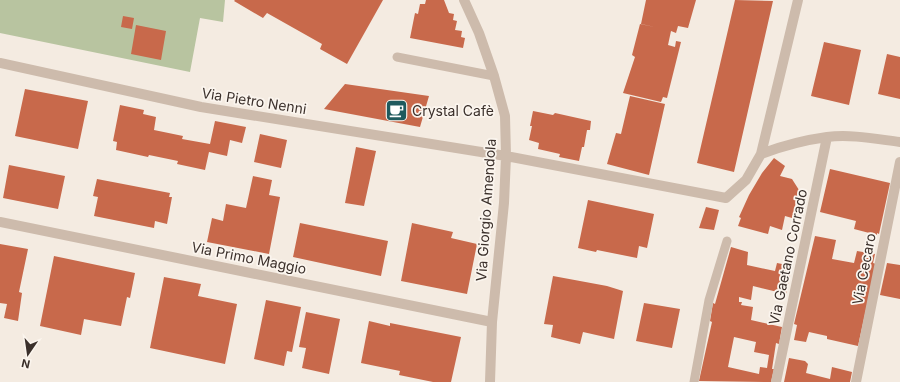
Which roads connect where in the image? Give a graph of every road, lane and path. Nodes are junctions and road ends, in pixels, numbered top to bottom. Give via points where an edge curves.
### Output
1 (464, 0) edge
2 (798, 0) edge
3 (397, 57) dead end
4 (0, 63) edge
5 (494, 76) junction
6 (827, 137) junction
7 (900, 142) edge
8 (761, 154) junction
9 (506, 156) junction
10 (900, 162) edge
11 (0, 222) edge
12 (727, 241) dead end
13 (492, 322) junction
14 (490, 382) edge
15 (694, 382) edge
16 (776, 382) edge
17 (856, 382) edge

1 - 5 street, Via Giorgio Amendola
2 - 8 street
3 - 5 lane
4 - 9 street, Via Pietro Nenni via 201,107
5 - 9 street, Via Giorgio Amendola via 505,116
6 - 7 street via 861,137
6 - 8 street via 781,146
6 - 16 street, Via Gaetano Corrado
8 - 9 street, Via Pietro Nenni via 746,180 726,198
9 - 13 street, Via Giorgio Amendola
10 - 17 street, Via Cecaro
11 - 13 street, Via Primo Maggio
12 - 15 lane via 709,300
13 - 14 street, Via Giorgio Amendola

